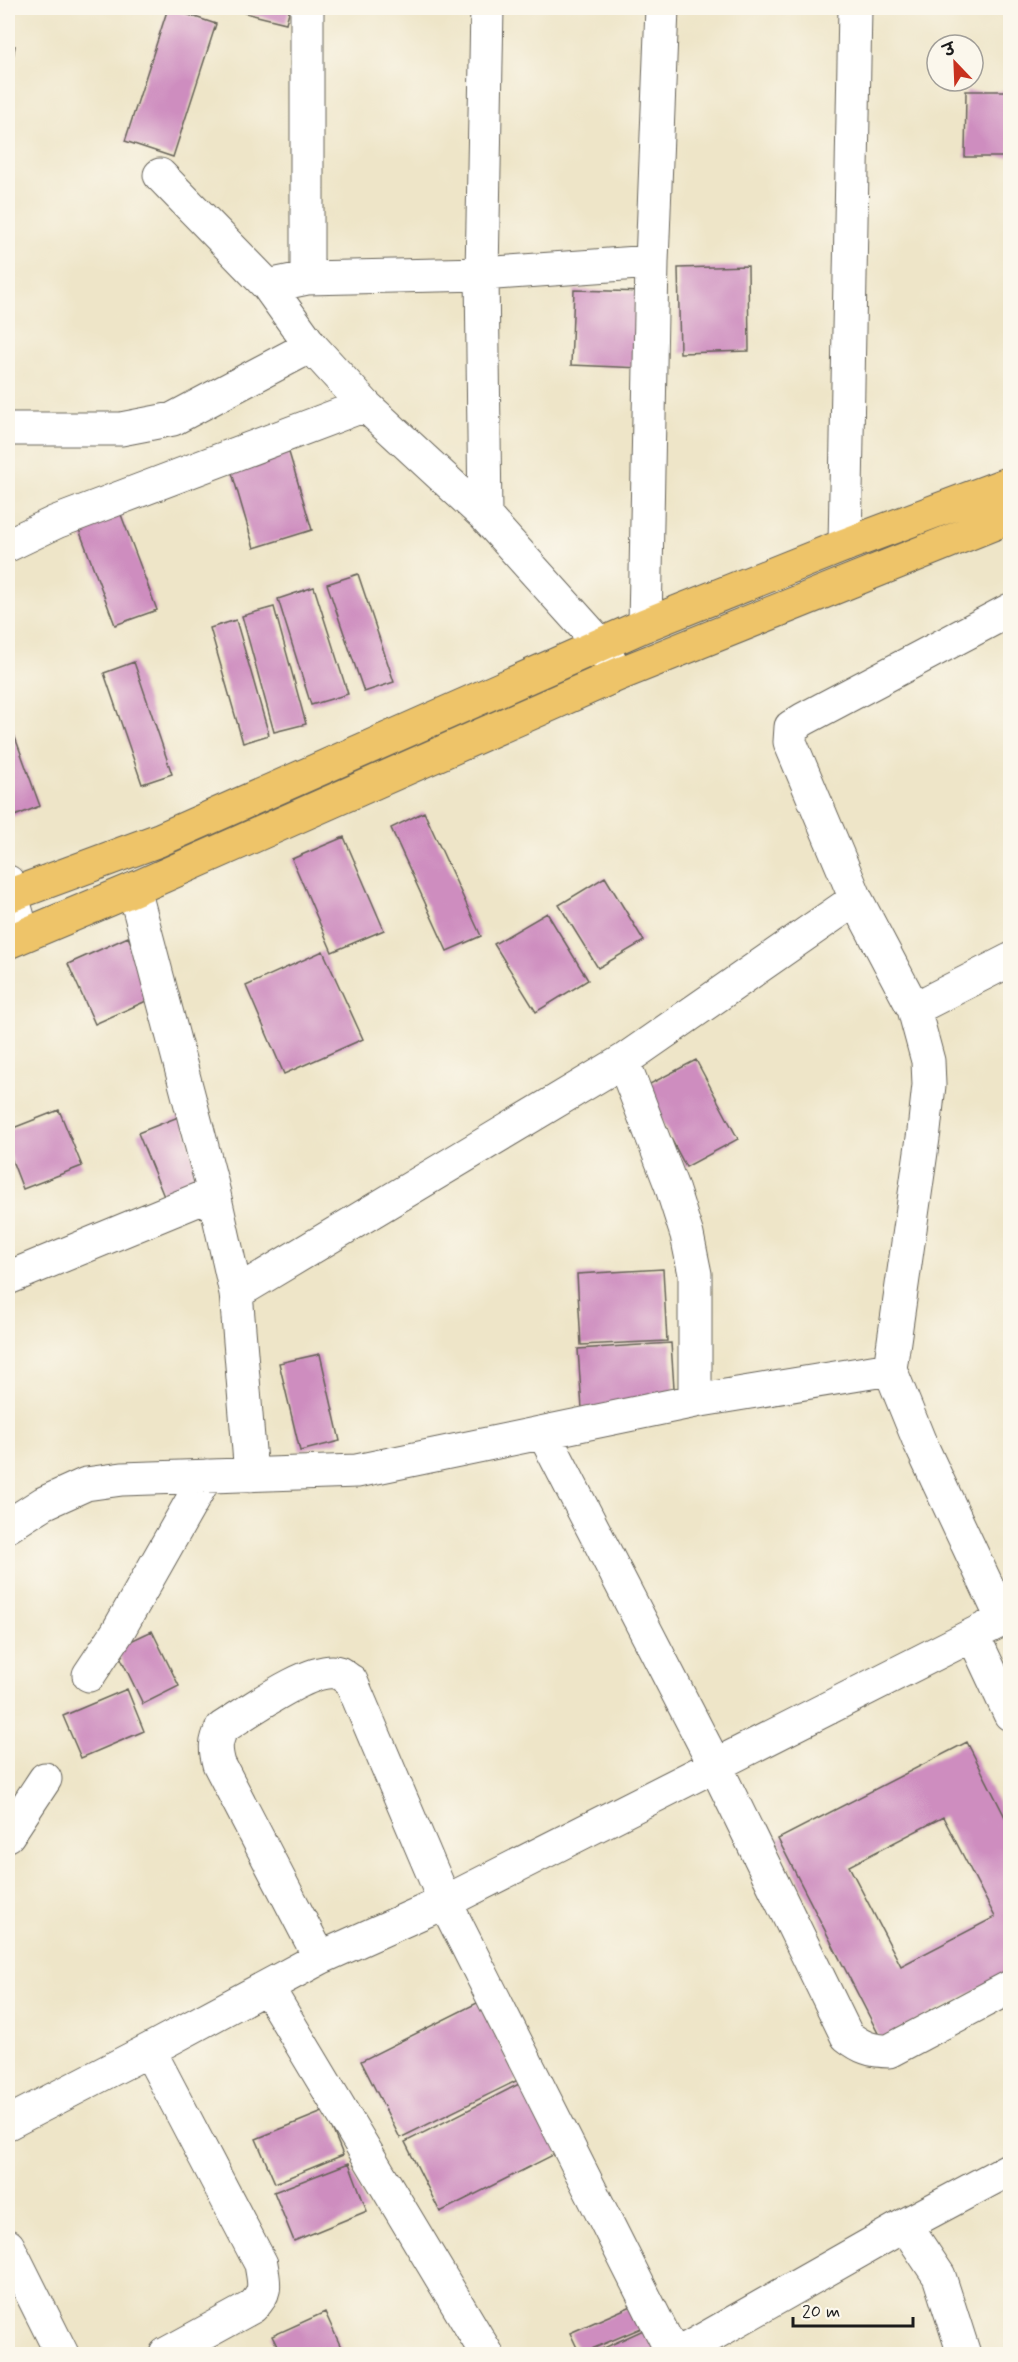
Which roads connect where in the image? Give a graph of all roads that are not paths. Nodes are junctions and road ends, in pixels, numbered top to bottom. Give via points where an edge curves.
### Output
1 (307, 8) edge
2 (487, 8) edge
3 (662, 8) edge
4 (855, 8) edge
5 (160, 175) dead end
6 (652, 262) junction
7 (483, 273) junction
8 (307, 278) junction
9 (268, 286) junction
10 (311, 346) junction
11 (365, 405) junction
12 (8, 429) edge
13 (1011, 483) edge
14 (485, 516) junction
15 (1011, 517) edge
16 (8, 545) edge
17 (845, 545) junction
18 (1011, 610) edge
19 (645, 625) junction
20 (602, 646) junction
21 (617, 675) junction
22 (135, 889) junction
23 (9, 891) edge
24 (856, 899) junction
25 (15, 938) edge
26 (1011, 960) edge
27 (914, 1009) junction
28 (623, 1061) junction
29 (213, 1193) junction
30 (8, 1278) edge
31 (236, 1293) junction
32 (890, 1370) junction
33 (695, 1401) junction
34 (544, 1434) junction
35 (251, 1475) junction
36 (206, 1476) junction
37 (8, 1526) edge
38 (1007, 1618) edge
39 (973, 1635) junction
40 (89, 1675) dead end
41 (1011, 1714) edge
42 (716, 1767) junction
43 (45, 1779) dead end
44 (8, 1835) edge
45 (445, 1902) junction
46 (320, 1958) junction
47 (267, 1987) junction
48 (1011, 1987) edge
49 (149, 2050) junction
50 (8, 2123) edge
51 (1011, 2169) edge
52 (905, 2225) junction
53 (8, 2246) edge
54 (62, 2355) edge
55 (166, 2355) edge
56 (487, 2355) edge
57 (673, 2355) edge
58 (678, 2355) edge
59 (964, 2355) edge

1 - 8 street
2 - 7 street
3 - 6 street
4 - 17 street
5 - 9 street
6 - 7 street
6 - 19 street
7 - 8 street
7 - 14 street
8 - 9 street
9 - 10 street
10 - 11 street
10 - 12 street via 173,419 121,429
11 - 14 street
11 - 16 street via 56,522
13 - 17 main road
14 - 20 street
15 - 21 main road
17 - 19 main road
18 - 24 street via 791,728 790,742
19 - 20 main road
20 - 21 street
20 - 23 main road via 159,840
21 - 22 main road
22 - 25 main road
22 - 29 street
23 - 25 street
24 - 27 street
24 - 28 street
26 - 27 street
27 - 32 street via 928,1061 929,1084
28 - 31 street
28 - 33 street via 671,1185 691,1254 695,1274
29 - 30 street
29 - 31 street
31 - 35 street
32 - 33 street
32 - 38 street via 920,1443
33 - 34 street
34 - 35 street via 357,1471
34 - 42 street
35 - 36 street
36 - 37 street via 86,1484 44,1503
36 - 40 street
38 - 39 street
39 - 41 street
39 - 42 street
42 - 45 street
42 - 48 street via 847,2036 860,2047 889,2051
43 - 44 street
45 - 46 street
45 - 46 street via 351,1681 338,1673 322,1673 297,1682 222,1728 215,1750
45 - 57 street
46 - 47 street
47 - 49 street
47 - 56 street
49 - 50 street
49 - 55 street via 261,2264 264,2286 262,2297 252,2307
51 - 52 street
52 - 58 street
52 - 59 street via 939,2276
53 - 54 street

